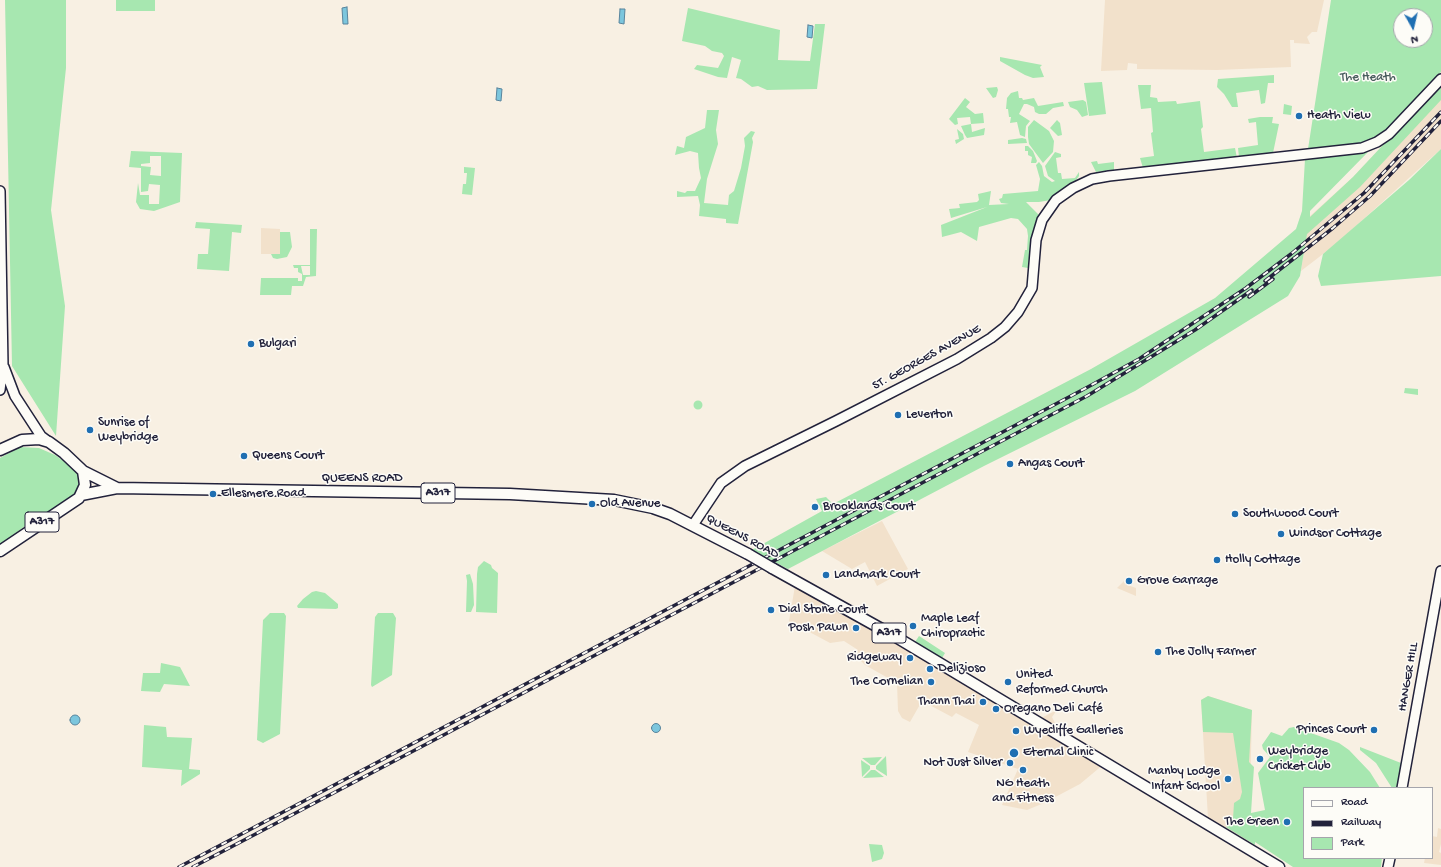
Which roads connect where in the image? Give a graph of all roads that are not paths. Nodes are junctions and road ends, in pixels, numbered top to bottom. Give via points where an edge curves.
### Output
1 (1441, 79) edge
2 (0, 191) edge
3 (3, 366) junction
4 (0, 390) edge
5 (49, 442) junction
6 (0, 450) edge
7 (83, 471) junction
8 (117, 488) junction
9 (81, 495) junction
10 (693, 525) junction
11 (1, 552) edge
12 (1441, 571) edge
13 (1402, 787) edge
14 (1279, 867) edge

1 - 10 main road, ST. GEORGES AVENUE via 1389,134 1362,148 1109,176 1092,179 1073,188 1056,200 1042,220 1036,240 1032,288 1018,312 1005,327 957,359 745,466 721,483
2 - 3 main road
3 - 4 main road
3 - 5 main road via 15,396 42,436
5 - 6 main road, A317 via 39,439 22,440
5 - 7 main road, A317
7 - 8 main road, A317
7 - 9 main road via 85,485
8 - 9 main road, A317
8 - 10 main road, QUEENS ROAD / A317 via 565,496 648,506
9 - 11 main road, A317
10 - 14 main road, QUEENS ROAD / A317, bridge via 896,637
12 - 13 main road, HANGER HILL

